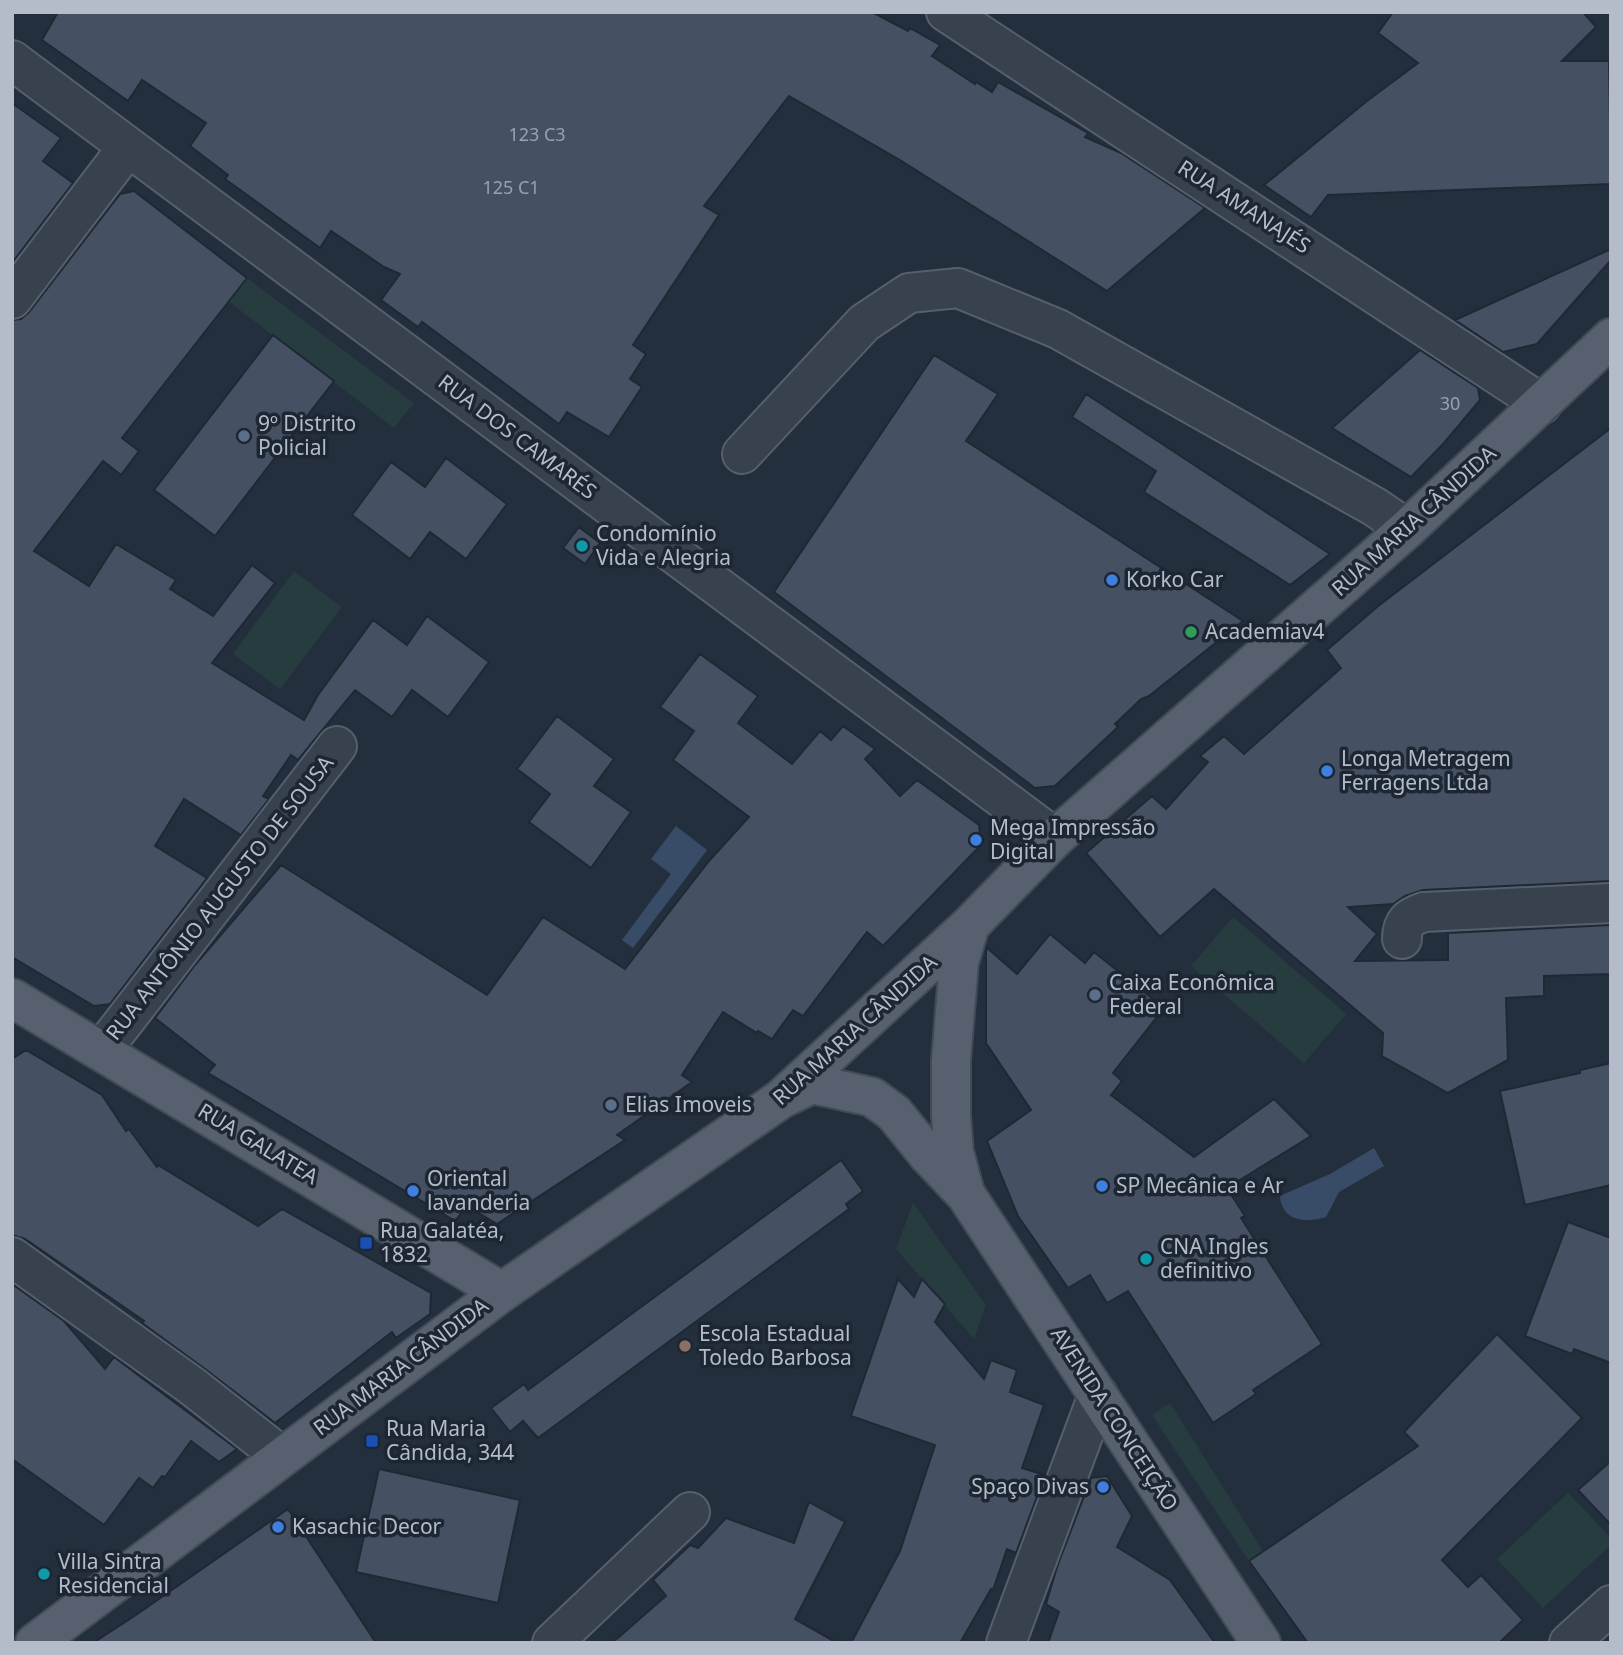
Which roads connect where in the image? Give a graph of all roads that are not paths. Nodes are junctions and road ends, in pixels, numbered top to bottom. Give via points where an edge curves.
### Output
1 (946, 12) edge
2 (12, 60) edge
3 (128, 147) junction
4 (12, 299) edge
5 (1611, 338) edge
6 (1542, 404) junction
7 (742, 454) dead end
8 (1407, 528) junction
9 (337, 747) dead end
10 (1055, 838) junction
11 (1611, 903) edge
12 (970, 925) junction
13 (1402, 939) dead end
14 (12, 998) edge
15 (102, 1050) junction
16 (780, 1099) junction
17 (966, 1195) junction
18 (12, 1257) edge
19 (502, 1292) junction
20 (1098, 1395) junction
21 (281, 1456) junction
22 (690, 1513) dead end
23 (1611, 1605) edge
24 (35, 1643) edge
25 (552, 1643) edge
26 (1006, 1643) edge
27 (1261, 1643) edge
28 (1569, 1643) edge

1 - 6 street, RUA AMANAJÉS
2 - 3 street, RUA DOS CAMARÉS
3 - 4 street
3 - 10 street, RUA DOS CAMARÉS
5 - 6 main road, RUA MARIA CÂNDIDA
6 - 8 main road, RUA MARIA CÂNDIDA
7 - 8 street via 864,323 909,293 958,288 1058,329
8 - 10 main road, RUA MARIA CÂNDIDA
9 - 15 street, RUA ANTÔNIO AUGUSTO DE SOUSA
10 - 12 main road, RUA MARIA CÂNDIDA
11 - 13 street via 1424,912 1410,917 1402,928
12 - 16 main road, RUA MARIA CÂNDIDA
12 - 17 main road, AVENIDA CONCEIÇÃO via 959,962 951,1061 954,1152
14 - 15 main road, RUA GALATEA
15 - 19 main road, RUA GALATEA
16 - 17 main road, AVENIDA CONCEIÇÃO via 813,1084 872,1097 894,1114
16 - 19 main road, RUA MARIA CÂNDIDA
17 - 20 main road, AVENIDA CONCEIÇÃO
18 - 21 street
19 - 21 main road, RUA MARIA CÂNDIDA
20 - 26 street
20 - 27 main road, AVENIDA CONCEIÇÃO
21 - 24 main road, RUA MARIA CÂNDIDA
22 - 25 street
23 - 28 street

